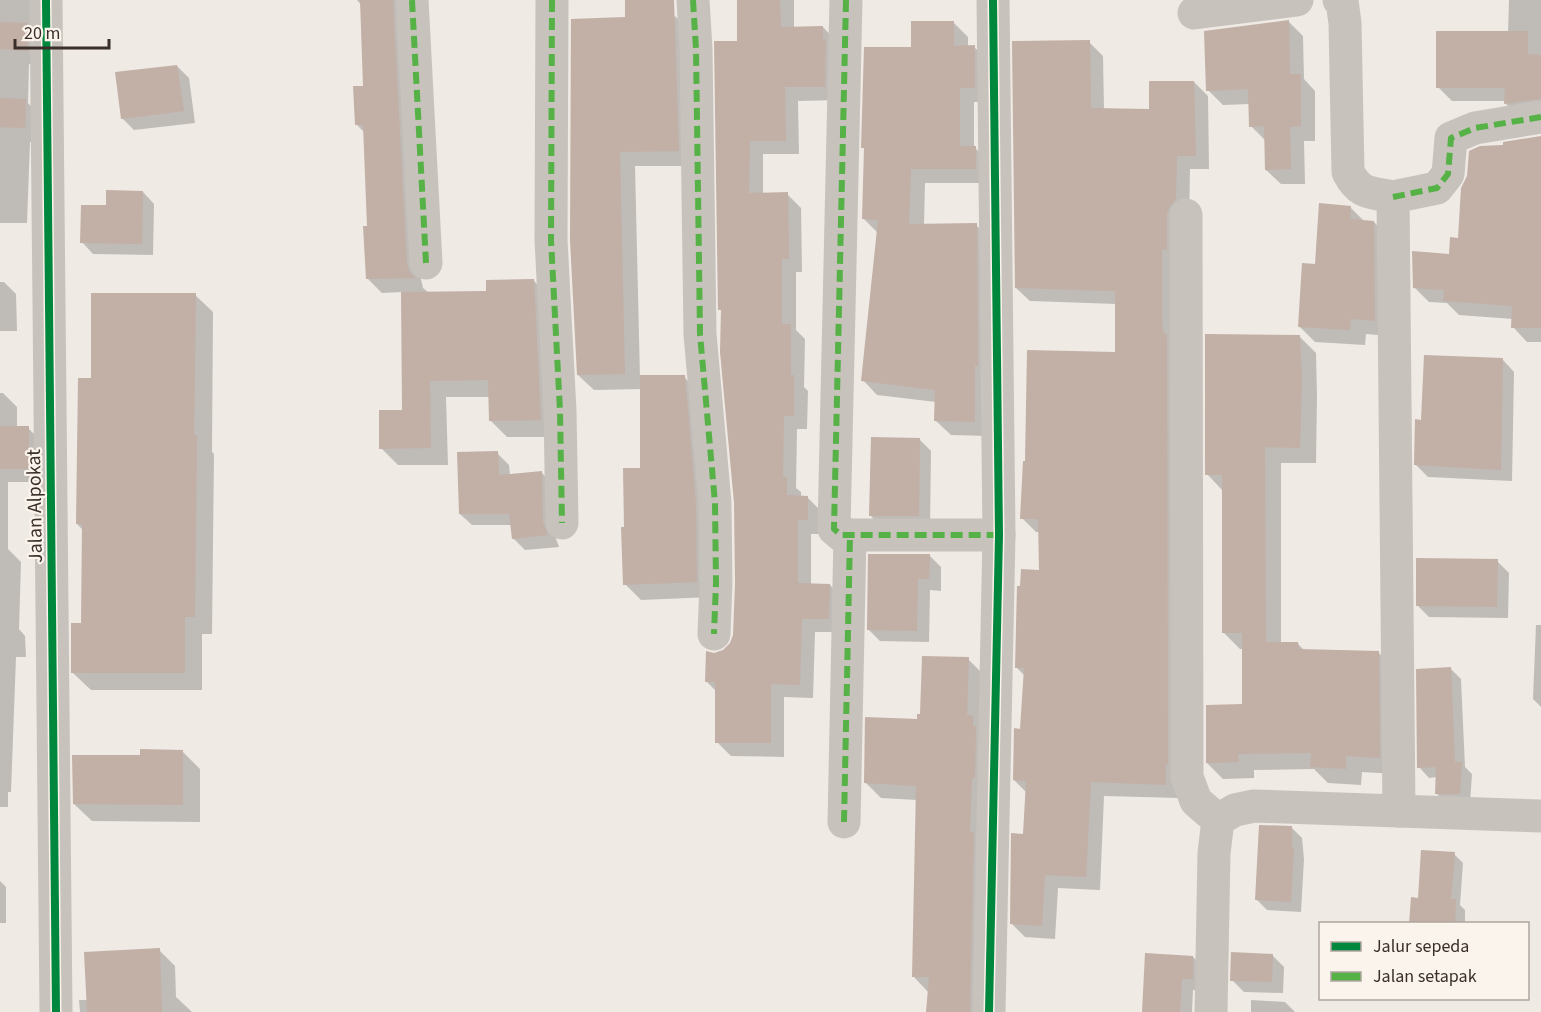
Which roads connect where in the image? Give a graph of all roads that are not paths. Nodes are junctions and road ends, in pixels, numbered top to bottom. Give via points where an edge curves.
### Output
1 (46, 0) edge
2 (412, 0) edge
3 (552, 0) edge
4 (693, 0) edge
5 (846, 0) edge
6 (993, 0) edge
7 (1297, 0) edge
8 (1339, 0) edge
9 (1194, 13) dead end
10 (1541, 117) edge
11 (1393, 197) junction
12 (1186, 215) dead end
13 (426, 262) dead end
14 (562, 523) dead end
15 (850, 535) junction
16 (999, 535) junction
17 (714, 634) dead end
18 (1399, 811) junction
19 (1541, 816) edge
20 (1218, 820) junction
21 (844, 822) dead end
22 (56, 1012) edge
23 (989, 1012) edge
24 (1211, 1012) edge

1 - 22 street, Jalan Alpokat
2 - 13 street
3 - 14 street via 550,240
4 - 17 street via 700,334 715,503
5 - 15 street via 834,529 841,535
6 - 16 street
7 - 9 street
8 - 11 street via 1345,23 1348,172 1360,190
10 - 11 street via 1475,128 1451,138 1448,174 1437,188
11 - 18 street
12 - 20 street via 1187,777 1196,801
15 - 16 street
15 - 21 street
16 - 23 street
18 - 19 street
18 - 20 street via 1254,806 1235,810
20 - 24 street

